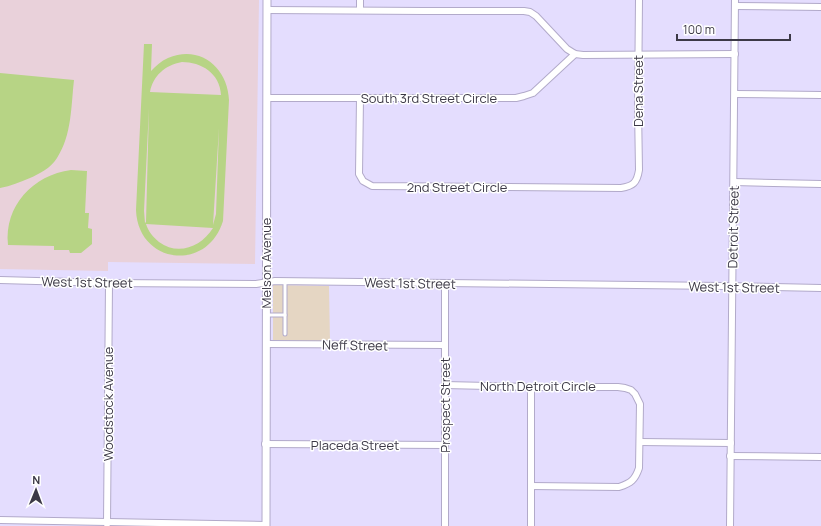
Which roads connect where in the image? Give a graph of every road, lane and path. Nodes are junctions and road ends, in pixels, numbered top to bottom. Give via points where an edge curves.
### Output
1 (267, 0) edge
2 (360, 0) edge
3 (639, 0) edge
4 (735, 3) edge
5 (821, 7) edge
6 (267, 10) junction
7 (360, 10) junction
8 (575, 54) junction
9 (735, 54) junction
10 (639, 55) junction
11 (735, 94) junction
12 (821, 95) edge
13 (266, 98) junction
14 (360, 98) junction
15 (635, 182) joint
16 (734, 182) junction
17 (821, 184) edge
18 (0, 280) edge
19 (285, 282) junction
20 (108, 283) junction
21 (266, 283) junction
22 (445, 283) junction
23 (732, 286) junction
24 (821, 288) edge
25 (267, 315) junction
26 (285, 315) junction
27 (285, 334) dead end
28 (266, 344) junction
29 (444, 346) junction
30 (445, 385) junction
31 (531, 387) junction
32 (640, 442) junction
33 (731, 443) junction
34 (265, 444) junction
35 (445, 445) junction
36 (730, 456) junction
37 (821, 457) edge
38 (531, 486) junction
39 (0, 520) edge
40 (108, 524) edge
41 (266, 525) edge
42 (445, 526) edge
43 (531, 526) edge
44 (730, 526) edge

1 - 6 street, Melson Avenue
2 - 7 street
3 - 10 street, Dena Street
4 - 5 street
4 - 9 street, Detroit Street
6 - 7 street
6 - 13 street, Melson Avenue
7 - 8 street via 524,10 536,16 567,49
8 - 10 street
8 - 14 street, South 3rd Street Circle via 533,93 516,98
9 - 10 street
9 - 11 street, Detroit Street
10 - 15 street, Dena Street via 639,170
11 - 12 street
11 - 16 street, Detroit Street
13 - 14 street, South 3rd Street Circle
13 - 21 street, Melson Avenue
14 - 15 street, 2nd Street Circle via 359,174 363,181 372,186 620,188
16 - 17 street
16 - 23 street, Detroit Street
18 - 20 street, West 1st Street
19 - 21 street, West 1st Street
19 - 22 street, West 1st Street
19 - 26 lane
20 - 21 street, West 1st Street
20 - 40 street, Woodstock Avenue
21 - 25 street, Melson Avenue
22 - 23 street, West 1st Street
22 - 29 street, Prospect Street
23 - 24 street, West 1st Street
23 - 33 street, Detroit Street
25 - 26 lane
25 - 28 street, Melson Avenue
26 - 27 lane
28 - 29 street, Neff Street
28 - 34 street, Melson Avenue
29 - 30 street, Prospect Street
30 - 31 street, North Detroit Circle
30 - 35 street, Prospect Street
31 - 32 street, North Detroit Circle via 618,387 631,390 640,404
31 - 38 street
32 - 33 street
32 - 38 street via 637,475 627,485
33 - 36 street, Detroit Street
34 - 35 street, Placeda Street
34 - 41 street, Melson Avenue
35 - 42 street, Prospect Street
36 - 37 street
36 - 44 street, Detroit Street
38 - 43 street
39 - 40 street
40 - 41 street

